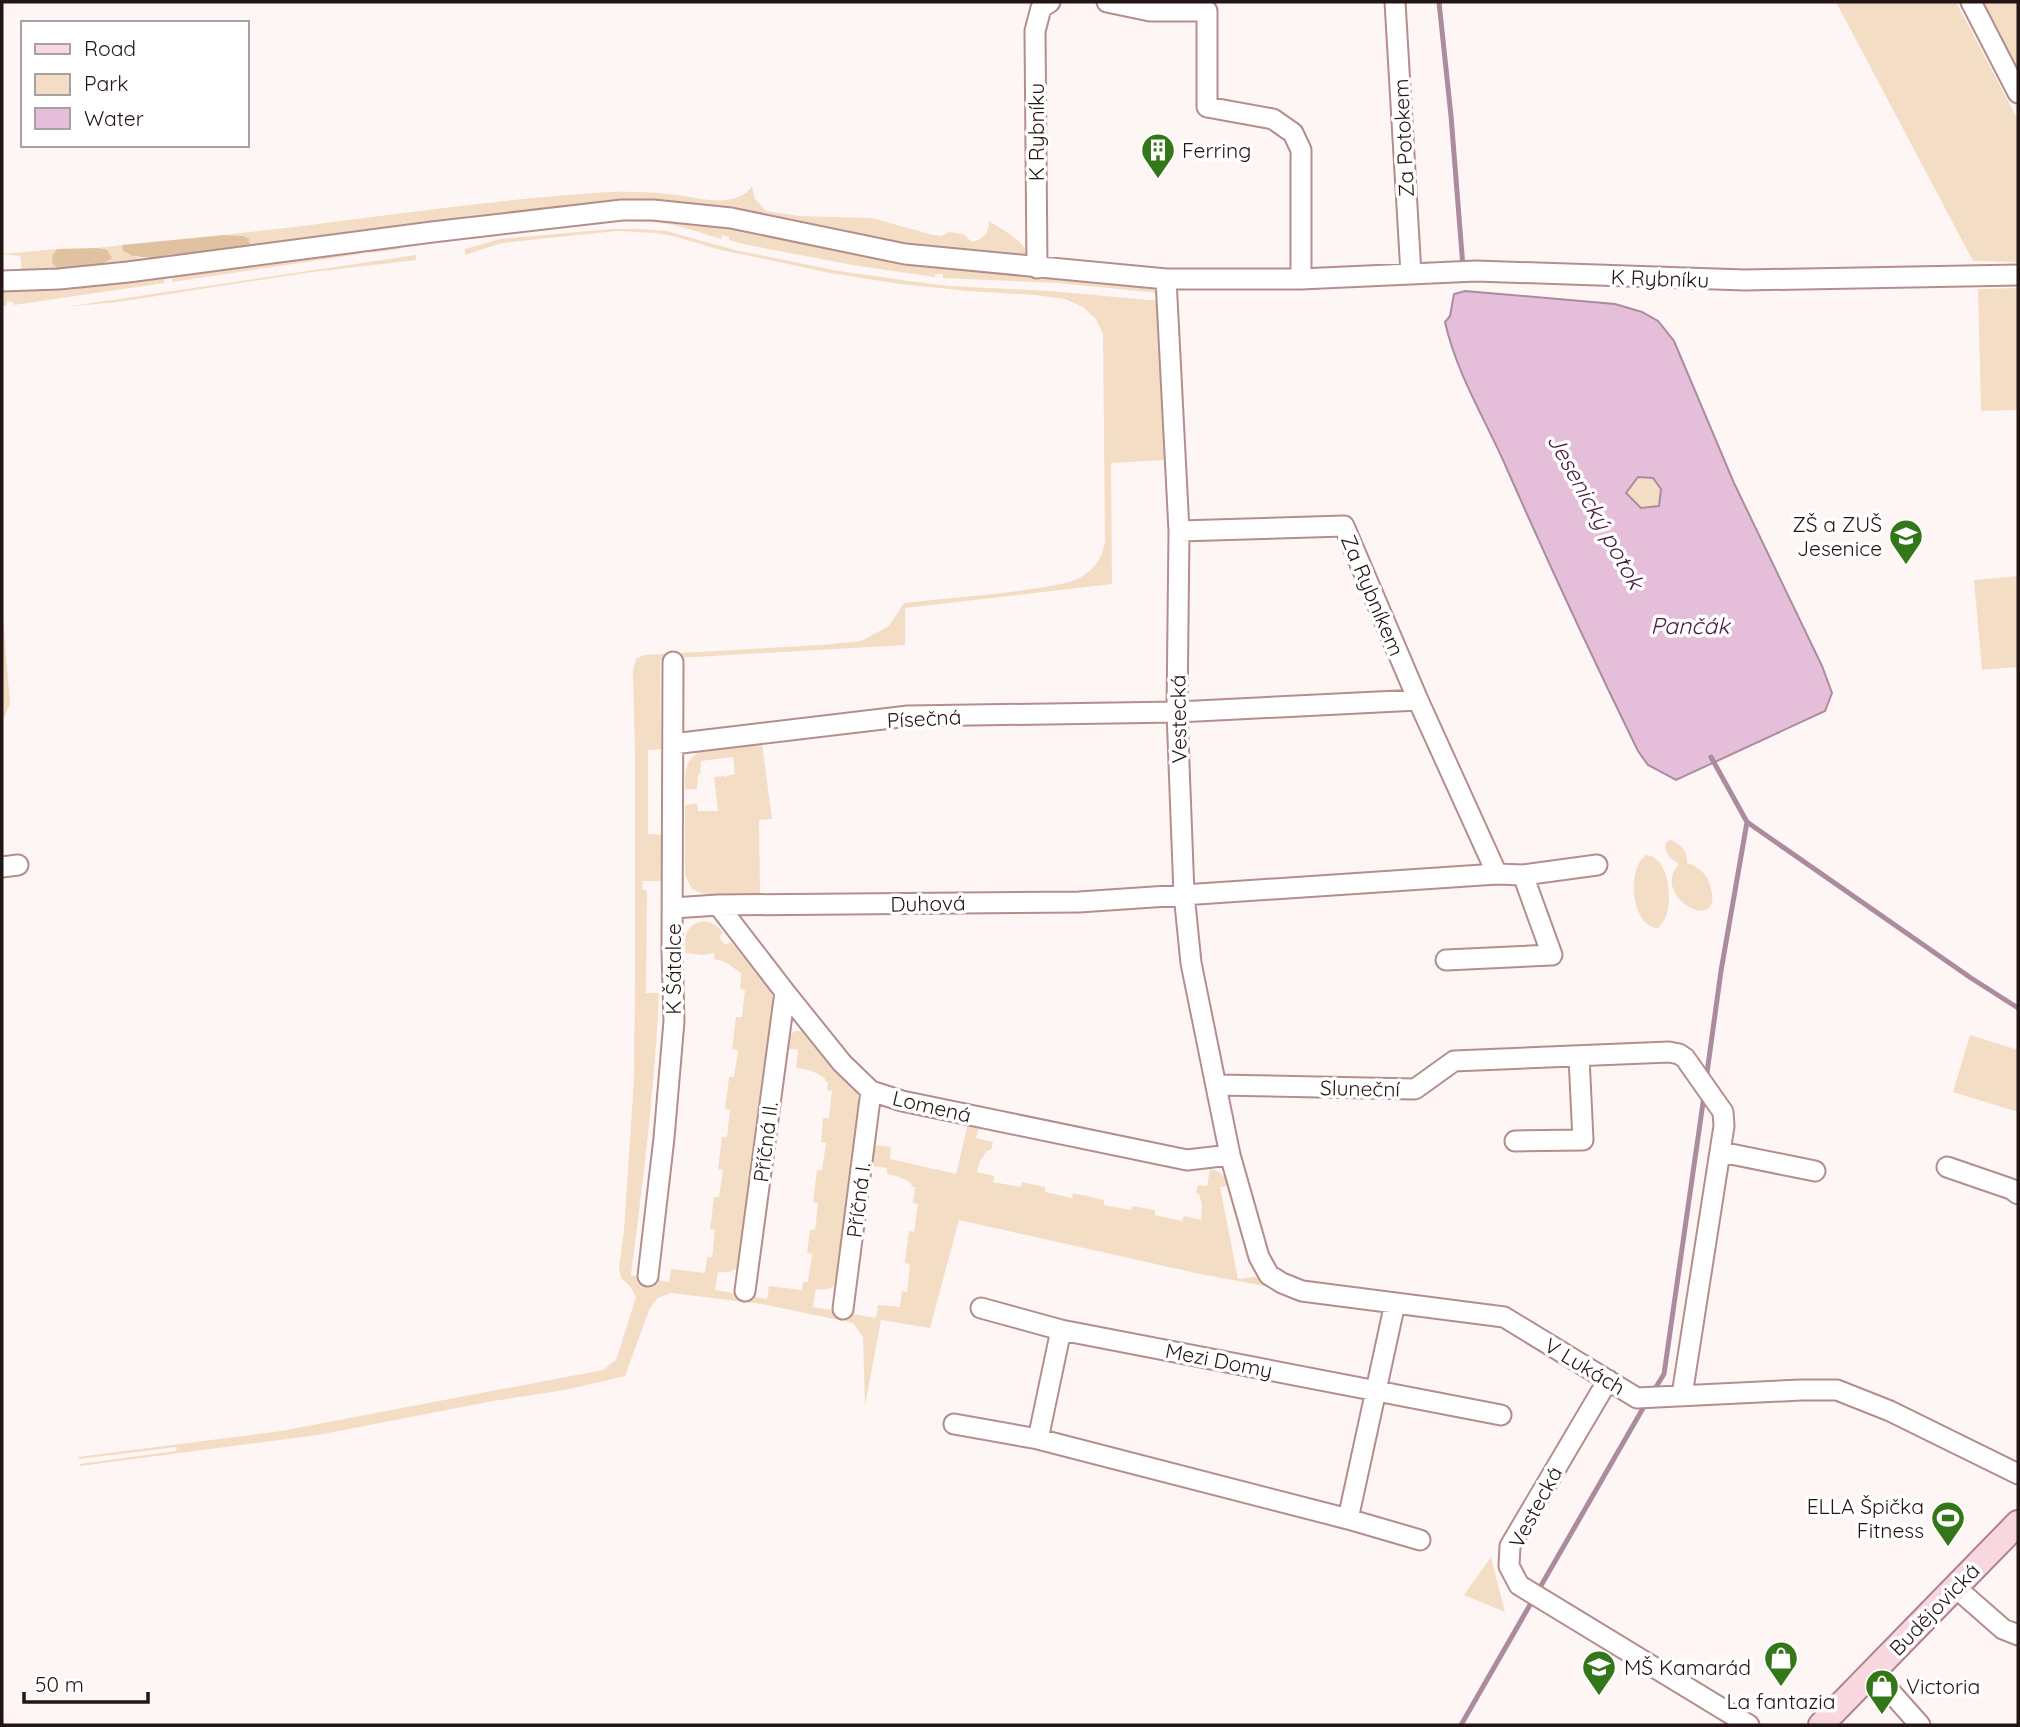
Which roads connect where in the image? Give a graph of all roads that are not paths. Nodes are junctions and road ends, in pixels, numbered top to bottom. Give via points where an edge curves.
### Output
1 (1050, 2) edge
2 (1107, 2) edge
3 (1395, 2) edge
4 (1971, 2) edge
5 (2018, 93) edge
6 (1037, 268) junction
7 (1411, 274) junction
8 (2018, 275) edge
9 (1166, 279) junction
10 (1301, 279) junction
11 (2, 281) edge
12 (1179, 531) junction
13 (673, 662) dead end
14 (1418, 700) junction
15 (1177, 712) junction
16 (673, 744) junction
17 (1597, 865) dead end
18 (1497, 874) junction
19 (1523, 875) junction
20 (1184, 894) junction
21 (718, 905) junction
22 (673, 908) junction
23 (1446, 960) dead end
24 (785, 992) junction
25 (1579, 1057) junction
26 (1217, 1085) junction
27 (871, 1091) junction
28 (1515, 1141) dead end
29 (1721, 1153) junction
30 (1230, 1155) junction
31 (1947, 1167) dead end
32 (1815, 1171) dead end
33 (2018, 1194) edge
34 (648, 1276) dead end
35 (745, 1292) dead end
36 (1395, 1303) junction
37 (981, 1308) dead end
38 (843, 1309) dead end
39 (1061, 1330) junction
40 (1608, 1380) junction
41 (1377, 1391) junction
42 (1682, 1395) junction
43 (1501, 1415) dead end
44 (954, 1424) dead end
45 (1038, 1439) junction
46 (2018, 1474) edge
47 (1348, 1519) junction
48 (2018, 1523) edge
49 (1420, 1540) dead end
50 (1955, 1587) junction
51 (2018, 1635) edge
52 (1872, 1671) junction
53 (1749, 1725) edge
54 (1821, 1725) edge
55 (1920, 1725) edge

1 - 6 street, K Rybníku via 1041,8 1035,31
2 - 10 street via 1150,11 1207,11 1207,107 1273,119 1293,132 1301,150
3 - 7 street, Za Potokem
4 - 5 street
6 - 9 street, K Rybníku
6 - 11 street, K Rybníku via 905,254 731,218 622,210 128,272
7 - 8 street, K Rybníku via 1476,271 1745,280
7 - 10 street, K Rybníku
9 - 10 street, K Rybníku
9 - 12 street, Vestecká
12 - 14 street, Za Rybníkem via 1344,526
12 - 15 street, Vestecká
13 - 16 street, K Šátalce
14 - 15 street
14 - 18 street, Za Rybníkem
15 - 16 street, Písečná via 908,716
15 - 20 street, Vestecká
16 - 22 street, K Šátalce
17 - 19 street
18 - 19 street
18 - 20 street
19 - 23 street via 1552,955
20 - 21 street, Duhová via 1079,902
20 - 26 street, Vestecká via 1203,1028
21 - 22 street, Duhová
21 - 24 street, Lomená
22 - 34 street, K Šátalce via 671,1069
24 - 27 street, Lomená
24 - 35 street, Příčná II.
25 - 26 street, Sluneční via 1454,1061 1415,1089
25 - 28 street via 1583,1140
25 - 29 street, Sluneční via 1669,1052 1685,1058 1723,1112
26 - 30 street, Vestecká
27 - 30 street, Lomená via 1187,1160
27 - 38 street, Příčná I.
29 - 32 street
29 - 42 street, Sluneční
30 - 36 street, V Lukách via 1258,1257 1269,1275 1302,1291
31 - 33 street
36 - 40 street, V Lukách via 1504,1317
36 - 41 street
37 - 39 street, Mezi Domy
39 - 41 street, Mezi Domy
39 - 45 street
40 - 42 street, V Lukách via 1637,1398
40 - 53 street, Vestecká via 1510,1546 1509,1566 1519,1585 1534,1595
41 - 43 street, Mezi Domy
41 - 47 street
42 - 46 street, V Lukách via 1837,1390
44 - 45 street
45 - 47 street
47 - 49 street
48 - 50 main road, Budějovická
50 - 51 street via 2003,1629
50 - 52 main road, Budějovická
52 - 54 main road, Budějovická
52 - 55 street

